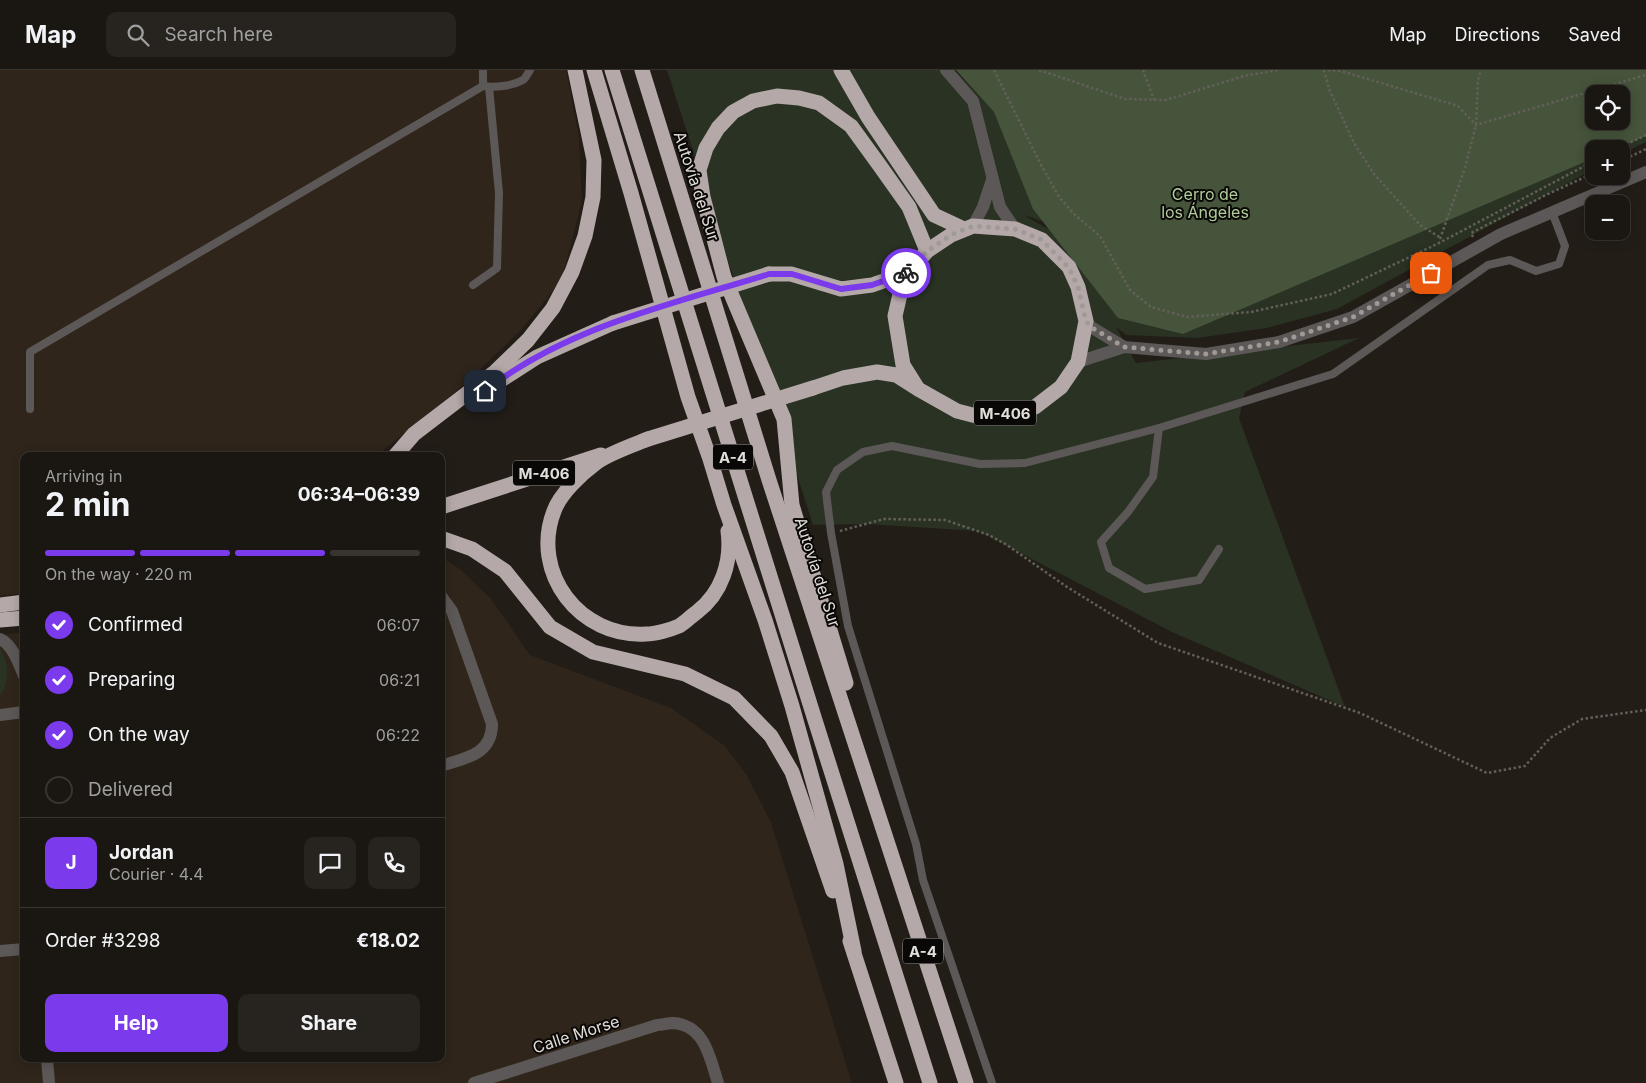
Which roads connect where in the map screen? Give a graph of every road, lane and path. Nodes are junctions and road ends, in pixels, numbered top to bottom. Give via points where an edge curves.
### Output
1 (483, 70) edge
2 (530, 70) edge
3 (575, 70) edge
4 (594, 70) edge
5 (612, 70) edge
6 (642, 70) edge
7 (841, 70) edge
8 (946, 70) edge
9 (994, 70) edge
10 (1039, 70) edge
11 (1143, 70) edge
12 (1278, 70) edge
13 (1324, 70) edge
14 (1328, 70) edge
15 (1481, 70) edge
16 (1646, 75) edge
17 (486, 87) junction
18 (1154, 100) junction
19 (1476, 125) junction
20 (1646, 135) edge
21 (1630, 143) edge
22 (1646, 150) edge
23 (1630, 157) edge
24 (1585, 166) edge
25 (1646, 172) edge
26 (1585, 177) edge
27 (992, 180) junction
28 (1552, 212) junction
29 (968, 228) junction
30 (1015, 229) junction
31 (1441, 238) junction
32 (1439, 243) junction
33 (1478, 247) junction
34 (927, 251) junction
35 (909, 272) junction
36 (473, 285) dead end
37 (1086, 321) junction
38 (1124, 347) junction
39 (1078, 362) junction
40 (918, 388) junction
41 (30, 409) dead end
42 (1159, 428) junction
43 (648, 439) junction
44 (398, 452) edge
45 (408, 452) edge
46 (724, 505) junction
47 (445, 506) edge
48 (831, 533) junction
49 (445, 539) edge
50 (1219, 549) dead end
51 (445, 601) edge
52 (20, 602) edge
53 (0, 605) edge
54 (20, 618) edge
55 (0, 620) edge
56 (0, 639) edge
57 (20, 666) edge
58 (1646, 710) edge
59 (20, 712) edge
60 (0, 715) edge
61 (445, 765) edge
62 (881, 820) junction
63 (20, 949) edge
64 (0, 951) edge
65 (854, 951) junction
66 (48, 1062) edge
67 (49, 1083) edge
68 (474, 1083) edge
69 (718, 1083) edge
70 (896, 1083) edge
71 (930, 1083) edge
72 (966, 1083) edge
73 (992, 1083) edge

1 - 17 lane
2 - 17 lane via 525,79
3 - 44 highway via 594,160 594,197 572,272 552,308 528,340 495,372 414,434
4 - 46 highway via 688,397
5 - 71 highway, A-4
6 - 62 highway, Autovía del Sur / A-4 via 769,480
7 - 29 highway via 868,117 934,215
8 - 27 street via 973,101
9 - 32 path via 1059,197 1100,236 1130,290 1152,307 1187,317 1251,312 1332,294
10 - 18 path via 1125,99
11 - 18 path
12 - 18 path via 1244,76 1166,100
13 - 31 path via 1329,89 1354,143 1374,174 1420,225
14 - 19 path via 1341,71 1458,106
15 - 19 path
16 - 19 path
17 - 36 lane via 498,193 498,268
17 - 41 lane via 30,352
19 - 31 path
20 - 21 path
22 - 23 path
24 - 32 path
25 - 28 street
26 - 33 path via 1470,233
27 - 29 street via 983,207
27 - 30 street via 1000,207
28 - 33 street
28 - 42 lane via 1565,246 1558,264 1536,271 1510,260 1488,265 1333,374
29 - 30 highway, M-406
29 - 34 highway, M-406
30 - 37 highway, M-406 via 1042,240 1069,268 1078,287
31 - 32 path
33 - 38 street via 1353,317 1279,342 1206,354
34 - 35 highway, M-406
34 - 62 highway via 909,207 851,126 819,103 777,96 753,101 734,112 718,128 706,148 699,170 703,197 724,277 784,418 792,506 861,730
35 - 40 highway, M-406 via 895,316 903,365
35 - 45 highway, bridge via 872,285 841,289 792,274 769,274 613,323 537,357 499,380
37 - 38 street
37 - 39 highway, M-406
38 - 39 street
39 - 40 highway, M-406 via 1061,387 1036,407 984,418 957,411
40 - 43 highway, M-406, bridge via 896,375 877,372 843,378
42 - 48 lane via 1025,463 980,464 892,446 863,452 837,470 826,492
42 - 50 lane via 1152,477 1128,512 1100,542 1109,568 1145,589 1199,580
43 - 46 highway via 597,462 566,491 554,510 548,530 547,555 565,598 579,612 598,625 623,633 647,634 679,625 706,605 727,565 730,544
43 - 47 highway, M-406
46 - 65 highway via 792,706 836,864
48 - 58 path via 884,519 945,520 989,535 1158,643 1360,713 1487,773 1526,766 1550,738 1582,719
48 - 73 lane via 848,626 916,844 923,880
49 - 65 highway via 472,549 505,571 550,627 593,652 685,674 734,698 771,736 792,772
51 - 61 street via 452,610 492,724 490,741 483,749
52 - 53 highway
54 - 55 highway
56 - 57 street via 16,656
59 - 60 street
62 - 72 highway, Autovía del Sur / A-4
63 - 64 street
65 - 70 highway
66 - 67 street
68 - 69 street, Calle Morse via 657,1025 673,1023 689,1027 702,1037

